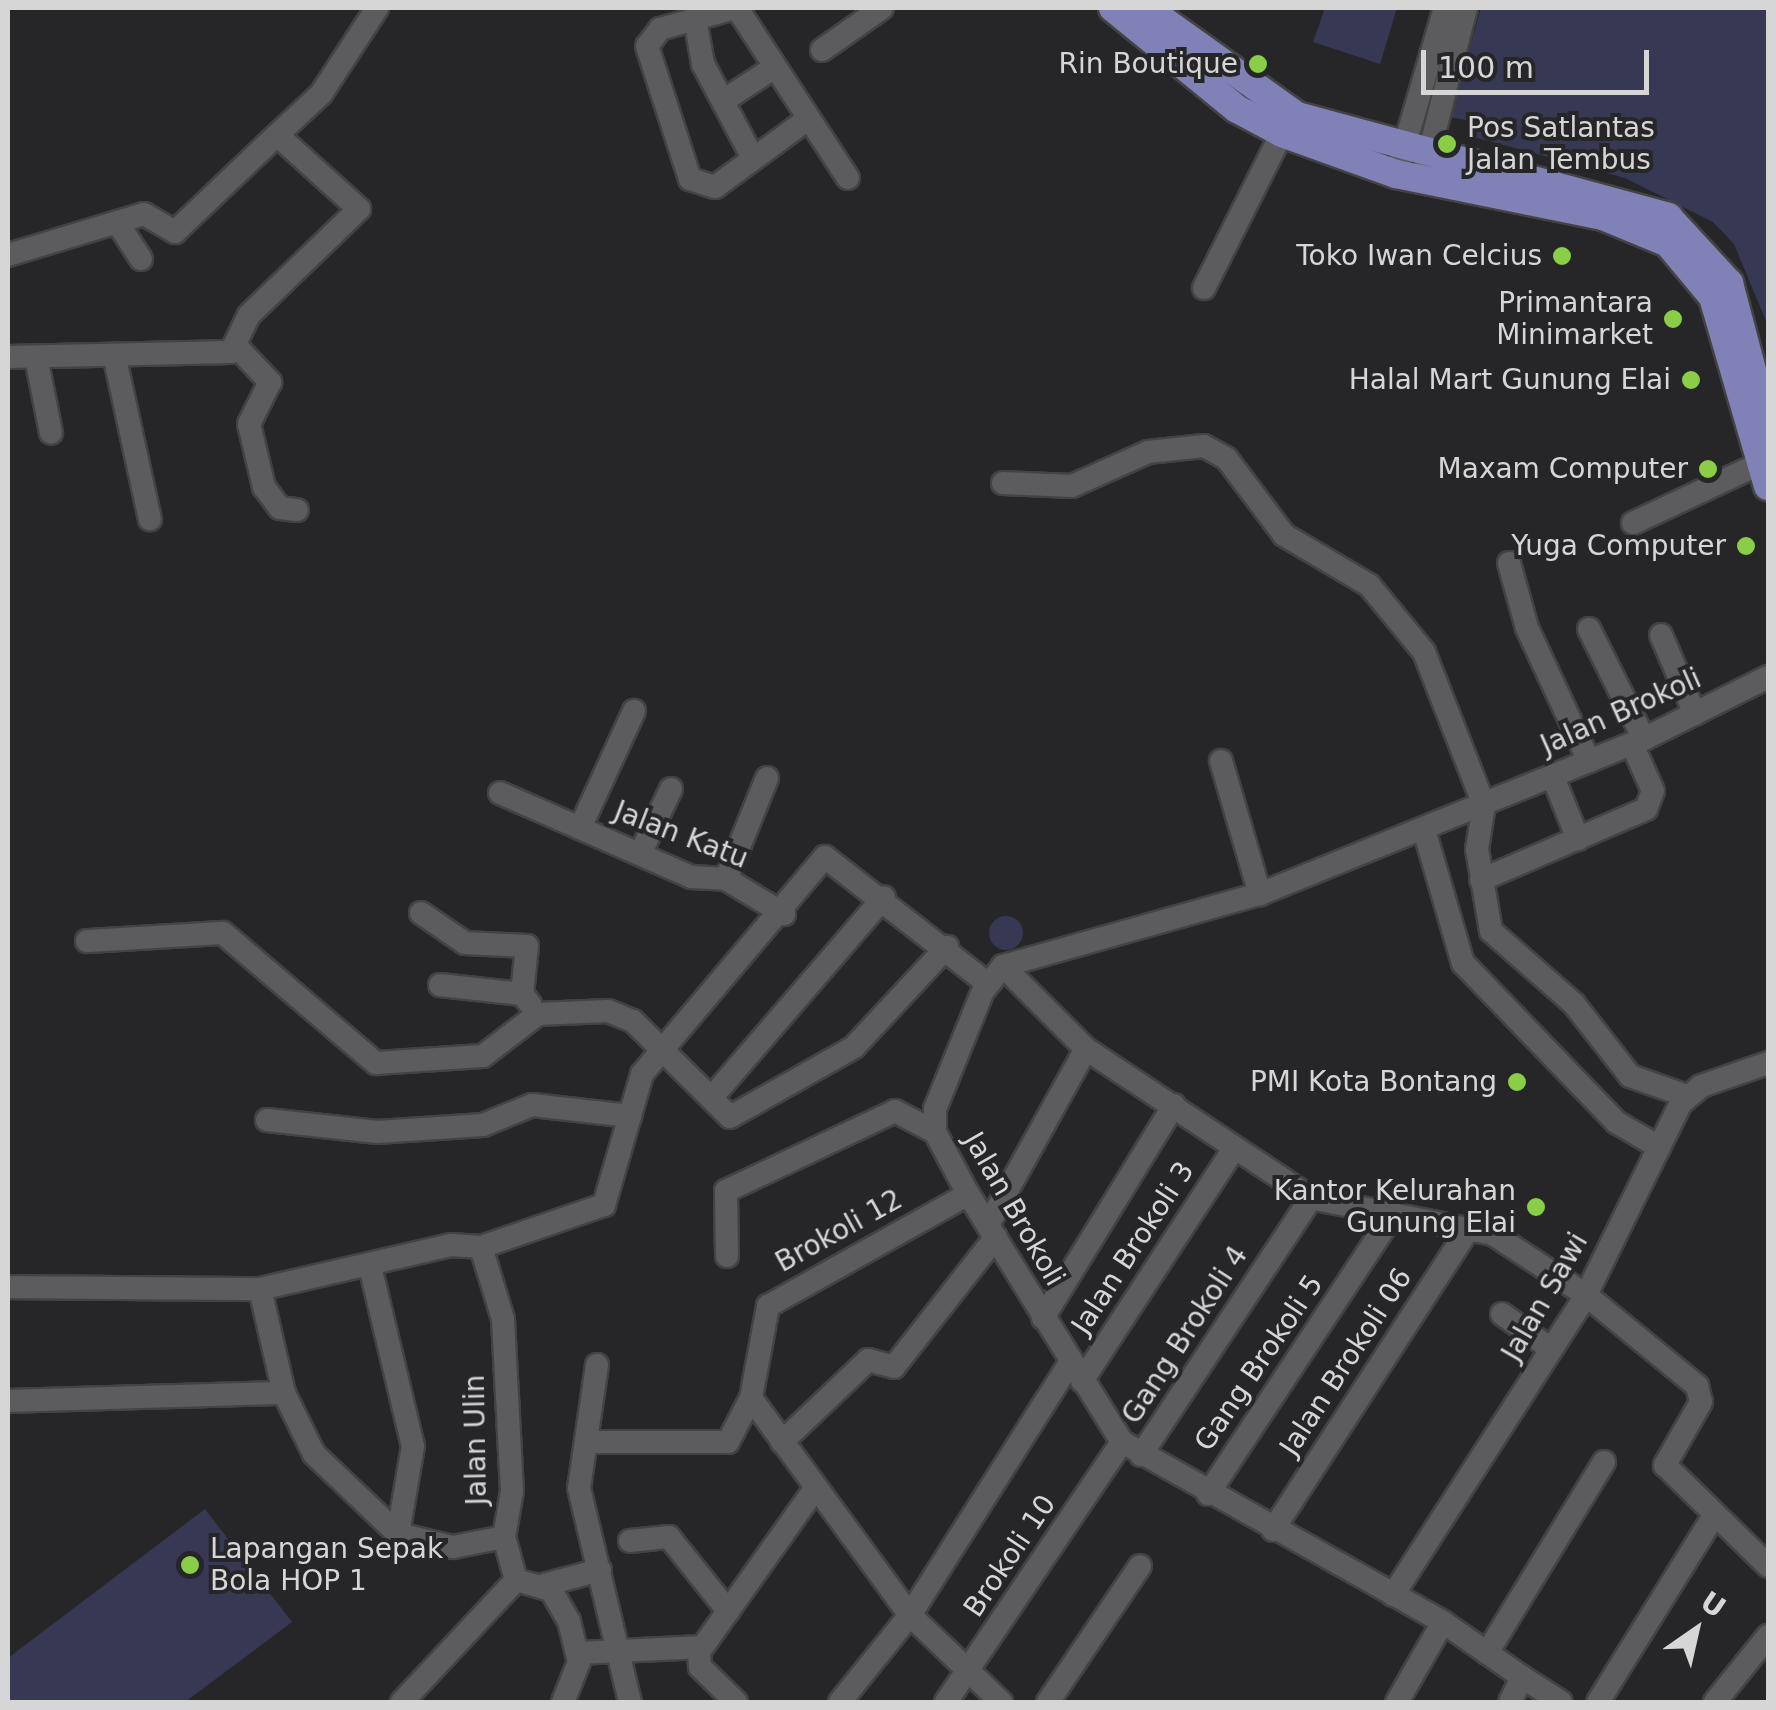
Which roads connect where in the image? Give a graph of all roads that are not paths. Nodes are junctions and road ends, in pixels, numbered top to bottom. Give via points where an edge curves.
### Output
1 (378, 8) edge
2 (736, 8) edge
3 (882, 8) edge
4 (1113, 8) edge
5 (1146, 8) edge
6 (1445, 8) edge
7 (1466, 8) edge
8 (695, 19) junction
9 (822, 50) dead end
10 (774, 67) junction
11 (723, 101) junction
12 (808, 119) junction
13 (1282, 133) junction
14 (277, 135) junction
15 (753, 158) junction
16 (1413, 163) junction
17 (848, 178) dead end
18 (117, 222) junction
19 (8, 255) edge
20 (141, 259) dead end
21 (1204, 288) dead end
22 (236, 346) junction
23 (8, 357) edge
24 (36, 357) junction
25 (115, 358) junction
26 (1768, 431) edge
27 (51, 432) dead end
28 (1763, 476) edge
29 (1003, 483) dead end
30 (297, 510) dead end
31 (150, 519) dead end
32 (1632, 524) dead end
33 (1510, 563) dead end
34 (1589, 629) dead end
35 (1660, 635) dead end
36 (1768, 677) edge
37 (634, 711) dead end
38 (1694, 714) junction
39 (1638, 741) junction
40 (1221, 761) dead end
41 (1589, 761) junction
42 (1553, 776) junction
43 (767, 778) dead end
44 (671, 790) dead end
45 (500, 793) dead end
46 (1473, 810) junction
47 (580, 828) junction
48 (1429, 828) junction
49 (1578, 839) junction
50 (640, 854) junction
51 (726, 879) junction
52 (1481, 880) junction
53 (1260, 894) junction
54 (884, 897) junction
55 (422, 912) dead end
56 (784, 914) junction
57 (88, 942) dead end
58 (948, 947) junction
59 (995, 974) junction
60 (440, 985) dead end
61 (522, 994) junction
62 (538, 1014) junction
63 (1086, 1049) junction
64 (1768, 1063) edge
65 (650, 1066) junction
66 (713, 1096) junction
67 (1684, 1100) junction
68 (1174, 1105) junction
69 (630, 1116) junction
70 (266, 1120) dead end
71 (934, 1132) junction
72 (1663, 1140) junction
73 (1234, 1148) junction
74 (968, 1194) junction
75 (1311, 1198) junction
76 (1392, 1215) junction
77 (1469, 1228) junction
78 (992, 1231) junction
79 (480, 1247) junction
80 (727, 1256) dead end
81 (370, 1266) junction
82 (8, 1287) edge
83 (260, 1289) junction
84 (1586, 1295) junction
85 (1502, 1314) dead end
86 (1043, 1318) junction
87 (1551, 1349) junction
88 (597, 1365) dead end
89 (1076, 1372) junction
90 (284, 1393) junction
91 (751, 1398) junction
92 (8, 1400) edge
93 (586, 1442) junction
94 (782, 1442) junction
95 (1132, 1448) junction
96 (1604, 1462) dead end
97 (814, 1489) junction
98 (1208, 1494) junction
99 (1715, 1514) junction
100 (1272, 1530) junction
101 (398, 1534) junction
102 (504, 1536) junction
103 (630, 1541) dead end
104 (1140, 1566) dead end
105 (1768, 1566) edge
106 (600, 1570) junction
107 (516, 1580) junction
108 (544, 1585) junction
109 (1393, 1595) junction
110 (728, 1610) junction
111 (910, 1614) junction
112 (1443, 1622) junction
113 (1768, 1636) edge
114 (702, 1647) junction
115 (623, 1650) junction
116 (1488, 1653) junction
117 (578, 1654) junction
118 (966, 1675) junction
119 (1522, 1677) junction
120 (629, 1691) edge
121 (402, 1702) edge
122 (563, 1702) edge
123 (618, 1702) edge
124 (736, 1702) edge
125 (840, 1702) edge
126 (946, 1702) edge
127 (1001, 1702) edge
128 (1048, 1702) edge
129 (1397, 1702) edge
130 (1510, 1702) edge
131 (1561, 1702) edge
132 (1598, 1702) edge
133 (1715, 1702) edge

1 - 14 street via 297,120
2 - 8 street
2 - 10 street
3 - 9 street
4 - 13 main road via 1222,98
5 - 16 main road via 1266,101
6 - 16 street
7 - 16 street
8 - 11 street via 702,64
8 - 15 street via 660,28 647,46 690,179 715,187
10 - 11 street
10 - 12 street
11 - 15 street
12 - 15 street
12 - 17 street
13 - 16 main road
13 - 21 street
14 - 18 street via 176,232 151,214
14 - 22 street via 360,209 249,315
16 - 26 main road via 1604,193 1692,234 1729,283
16 - 28 main road via 1603,216 1691,260 1714,297
18 - 19 street
18 - 20 street
22 - 25 street via 214,359
22 - 30 street via 270,382 249,424 264,486 280,508
23 - 24 street
24 - 25 street
24 - 27 street
25 - 31 street
28 - 32 street
29 - 46 street via 1072,486 1148,452 1213,449 1284,536 1356,575 1412,634
33 - 41 street via 1527,628
34 - 39 street
35 - 38 street
36 - 38 street, Jalan Brokoli
37 - 47 street
38 - 39 street, Jalan Brokoli
39 - 41 street, Jalan Brokoli
39 - 49 street via 1651,804
40 - 53 street
41 - 42 street, Jalan Brokoli
42 - 46 street, Jalan Brokoli
42 - 49 street
43 - 51 street
44 - 50 street
45 - 47 street, Jalan Katu
46 - 48 street, Jalan Brokoli
46 - 52 street
47 - 50 street, Jalan Katu
48 - 53 street, Jalan Brokoli
48 - 72 street via 1462,963 1616,1122
49 - 52 street
50 - 51 street, Jalan Katu via 710,882
51 - 56 street, Jalan Katu
52 - 67 street via 1496,938 1574,1004 1630,1076
53 - 59 street, Jalan Brokoli
54 - 56 street via 824,856
54 - 58 street
54 - 66 street
55 - 61 street via 465,943 527,946
56 - 65 street
57 - 62 street via 222,933 376,1063 483,1056
58 - 59 street
58 - 66 street via 846,1053 730,1117
59 - 63 street
59 - 71 street, Jalan Brokoli via 935,1109
60 - 61 street
61 - 62 street
62 - 65 street via 608,1011
63 - 68 street
63 - 78 street
64 - 67 street
65 - 66 street
65 - 69 street
67 - 72 street, Jalan Sawi
68 - 73 street
68 - 86 street
69 - 70 street via 532,1106 474,1126 377,1132
69 - 79 street via 604,1205
71 - 74 street, Jalan Brokoli
71 - 80 street via 895,1110 726,1191
72 - 84 street, Jalan Sawi
73 - 75 street
73 - 89 street, Jalan Brokoli 3
74 - 78 street, Jalan Brokoli
74 - 91 street, Brokoli 12 via 772,1303
75 - 76 street
75 - 95 street, Gang Brokoli 4
76 - 77 street
76 - 98 street, Gang Brokoli 5
77 - 84 street via 1509,1240
77 - 100 street, Jalan Brokoli 06
78 - 86 street, Jalan Brokoli
78 - 94 street via 894,1367 868,1360
79 - 81 street
79 - 102 street, Jalan Ulin via 504,1319 512,1491
81 - 83 street
81 - 101 street via 413,1446
82 - 83 street
83 - 90 street
84 - 87 street, Jalan Sawi
84 - 99 street via 1697,1386 1700,1402 1665,1465
85 - 87 street
86 - 89 street, Jalan Brokoli
87 - 109 street, Jalan Sawi
88 - 93 street
89 - 95 street, Jalan Brokoli
89 - 111 street, Jalan Brokoli 3
90 - 92 street
90 - 101 street via 314,1454
91 - 93 street, Brokoli 12 via 728,1442
91 - 94 street
93 - 106 street via 579,1488
94 - 97 street
95 - 98 street, Jalan Brokoli
95 - 118 street, Brokoli 10
96 - 116 street
97 - 110 street
97 - 111 street
98 - 100 street, Jalan Brokoli
99 - 105 street
99 - 132 street
100 - 109 street, Jalan Brokoli
101 - 102 street, Jalan Ulin via 434,1546
102 - 107 street
103 - 110 street via 669,1537
104 - 128 street
106 - 108 street
106 - 115 street
107 - 108 street
107 - 121 street
108 - 117 street via 561,1603
109 - 112 street, Jalan Brokoli
110 - 114 street
111 - 118 street
111 - 125 street, Jalan Brokoli 3
112 - 116 street, Jalan Brokoli
112 - 129 street
113 - 133 street
114 - 115 street
114 - 124 street via 700,1667
115 - 117 street
115 - 120 street
116 - 119 street, Jalan Brokoli
117 - 122 street
118 - 126 street, Brokoli 10
118 - 127 street
119 - 130 street
119 - 131 street, Jalan Brokoli
120 - 123 street

